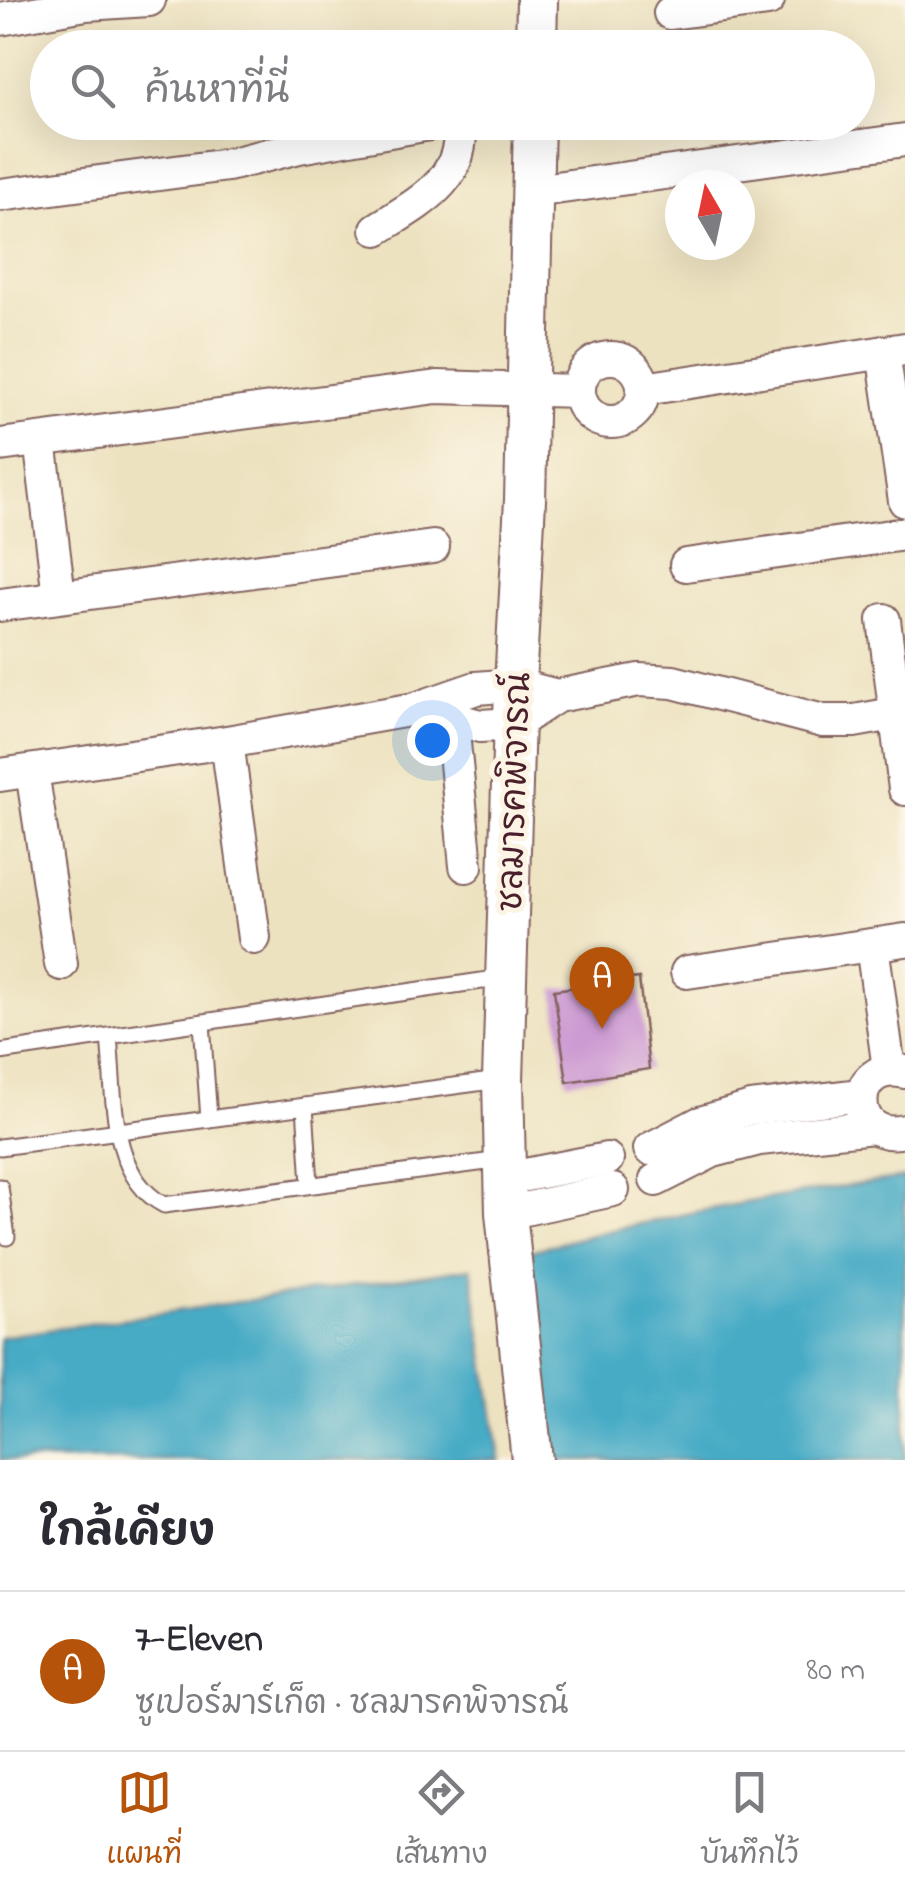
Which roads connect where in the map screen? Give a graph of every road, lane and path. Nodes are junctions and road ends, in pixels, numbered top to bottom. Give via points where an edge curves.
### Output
1 (150, 0) edge
2 (537, 0) edge
3 (768, 0) edge
4 (670, 14) dead end
5 (0, 19) edge
6 (536, 30) edge
7 (339, 140) edge
8 (462, 140) edge
9 (534, 140) edge
10 (905, 140) edge
11 (533, 191) junction
12 (0, 195) edge
13 (377, 229) dead end
14 (894, 350) edge
15 (528, 389) junction
16 (644, 389) junction
17 (578, 391) junction
18 (40, 440) junction
19 (0, 445) edge
20 (905, 501) edge
21 (905, 534) edge
22 (433, 546) dead end
23 (686, 564) dead end
24 (59, 596) junction
25 (0, 605) edge
26 (884, 620) dead end
27 (515, 704) junction
28 (452, 709) junction
29 (900, 713) edge
30 (226, 742) junction
31 (16, 773) edge
32 (905, 789) edge
33 (466, 866) dead end
34 (254, 938) dead end
35 (905, 940) edge
36 (872, 945) junction
37 (61, 964) dead end
38 (687, 972) dead end
39 (506, 978) junction
40 (202, 1023) junction
41 (109, 1037) junction
42 (0, 1052) edge
43 (897, 1071) edge
44 (503, 1080) junction
45 (861, 1095) junction
46 (305, 1106) junction
47 (209, 1120) junction
48 (889, 1129) edge
49 (118, 1132) junction
50 (0, 1147) edge
51 (610, 1175) dead end
52 (310, 1184) junction
53 (506, 1184) junction
54 (0, 1187) edge
55 (7, 1238) dead end
56 (532, 1460) edge

1 - 5 street
2 - 6 street
3 - 4 street
7 - 12 street via 228,165
8 - 13 street via 452,173
9 - 11 street, ชลมารคพิจารณ์
10 - 11 street
11 - 15 street, ชลมารคพิจารณ์
14 - 16 street
14 - 20 street
15 - 17 street
15 - 18 street via 436,387
15 - 27 street, ชลมารคพิจารณ์
16 - 17 street via 630,363 610,358 584,372
16 - 17 street via 637,410 618,422 586,412
18 - 19 street
18 - 24 street
21 - 23 street
22 - 24 street
24 - 25 street
26 - 29 street
27 - 28 street via 476,688
27 - 29 street via 639,680 673,682 823,721
27 - 39 street, ชลมารคพิจารณ์
28 - 30 street via 415,709
28 - 33 street
29 - 32 street
30 - 31 street
30 - 34 street
31 - 37 street
35 - 36 street
36 - 38 street
36 - 43 street
39 - 40 lane
39 - 44 street, ชลมารคพิจารณ์
40 - 41 lane
40 - 47 lane
41 - 42 lane
41 - 49 lane
43 - 45 street via 871,1078
44 - 46 lane
44 - 53 street, ชลมารคพิจารณ์
45 - 48 street via 865,1117
45 - 48 street via 751,1108 700,1123 653,1165 759,1138
46 - 47 lane
46 - 52 lane
47 - 49 lane
49 - 50 lane
49 - 52 lane via 129,1171 145,1195 164,1204
51 - 53 street
52 - 53 lane
53 - 56 street, ชลมารคพิจารณ์
54 - 55 lane

